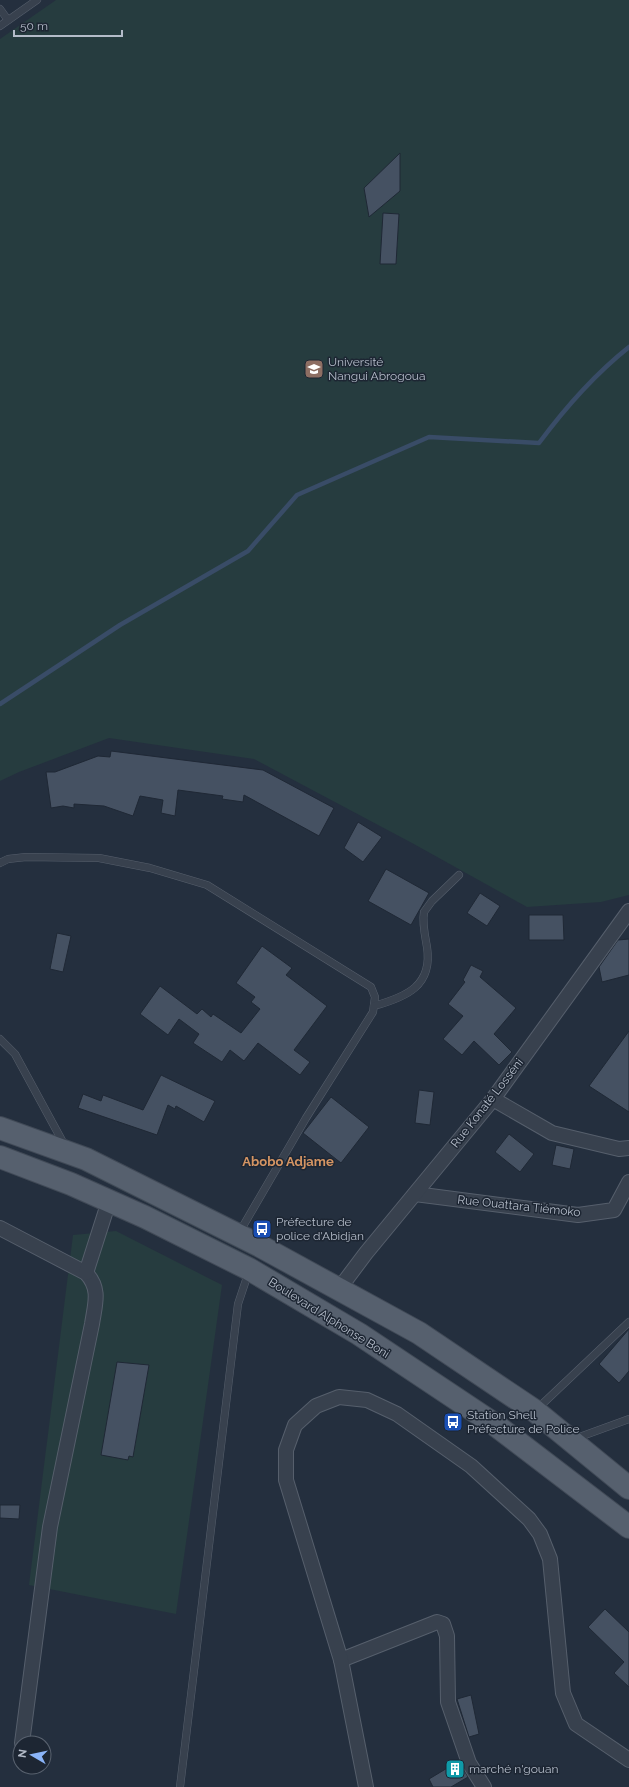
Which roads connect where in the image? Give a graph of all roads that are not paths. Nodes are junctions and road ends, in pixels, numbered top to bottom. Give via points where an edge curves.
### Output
1 (37, 0) edge
2 (0, 9) edge
3 (8, 20) junction
4 (0, 26) edge
5 (0, 862) edge
6 (458, 875) dead end
7 (629, 911) edge
8 (374, 1006) junction
9 (0, 1039) edge
10 (493, 1099) junction
11 (0, 1128) edge
12 (629, 1148) edge
13 (69, 1153) junction
14 (0, 1157) edge
15 (629, 1182) edge
16 (415, 1194) junction
17 (109, 1201) junction
18 (0, 1228) edge
19 (238, 1235) junction
20 (249, 1269) junction
21 (86, 1273) junction
22 (339, 1289) junction
23 (629, 1322) edge
24 (535, 1411) junction
25 (629, 1419) edge
26 (570, 1440) junction
27 (629, 1488) edge
28 (629, 1527) edge
29 (341, 1660) junction
30 (23, 1735) edge
31 (629, 1760) edge
32 (180, 1787) edge
33 (366, 1787) edge
34 (484, 1787) edge

1 - 3 lane
2 - 3 lane
3 - 4 lane
5 - 8 lane via 8,858 26,857 99,858 150,868 207,885 371,987 375,997
6 - 8 lane via 424,912 428,960 422,981 412,991 394,1001
7 - 10 street, Rue Konaté Losséni
8 - 19 lane via 373,1012 306,1118
9 - 13 lane via 15,1054
10 - 12 street via 552,1134 619,1149
10 - 16 street, Rue Konaté Losséni
11 - 13 main road
13 - 19 main road via 86,1159
14 - 17 main road, Boulevard Alphonse Boni
15 - 16 street, Rue Ouattara Tiémoko via 614,1210 578,1215
16 - 22 street, Rue Konaté Losséni
17 - 20 main road, Boulevard Alphonse Boni
17 - 21 street
18 - 21 street
19 - 22 main road
20 - 28 main road, Boulevard Alphonse Boni via 359,1334 494,1424
20 - 32 lane via 238,1304
21 - 30 street via 94,1281 96,1303 50,1527
22 - 24 main road via 419,1334
23 - 24 lane
24 - 26 main road
25 - 26 lane
26 - 27 main road
29 - 31 street via 286,1480 286,1450 295,1425 316,1406 339,1397 367,1400 397,1414 471,1466 529,1519 540,1534 550,1558 562,1693 576,1724
29 - 33 street
29 - 34 street via 437,1622 443,1624 447,1636 448,1702 469,1763

